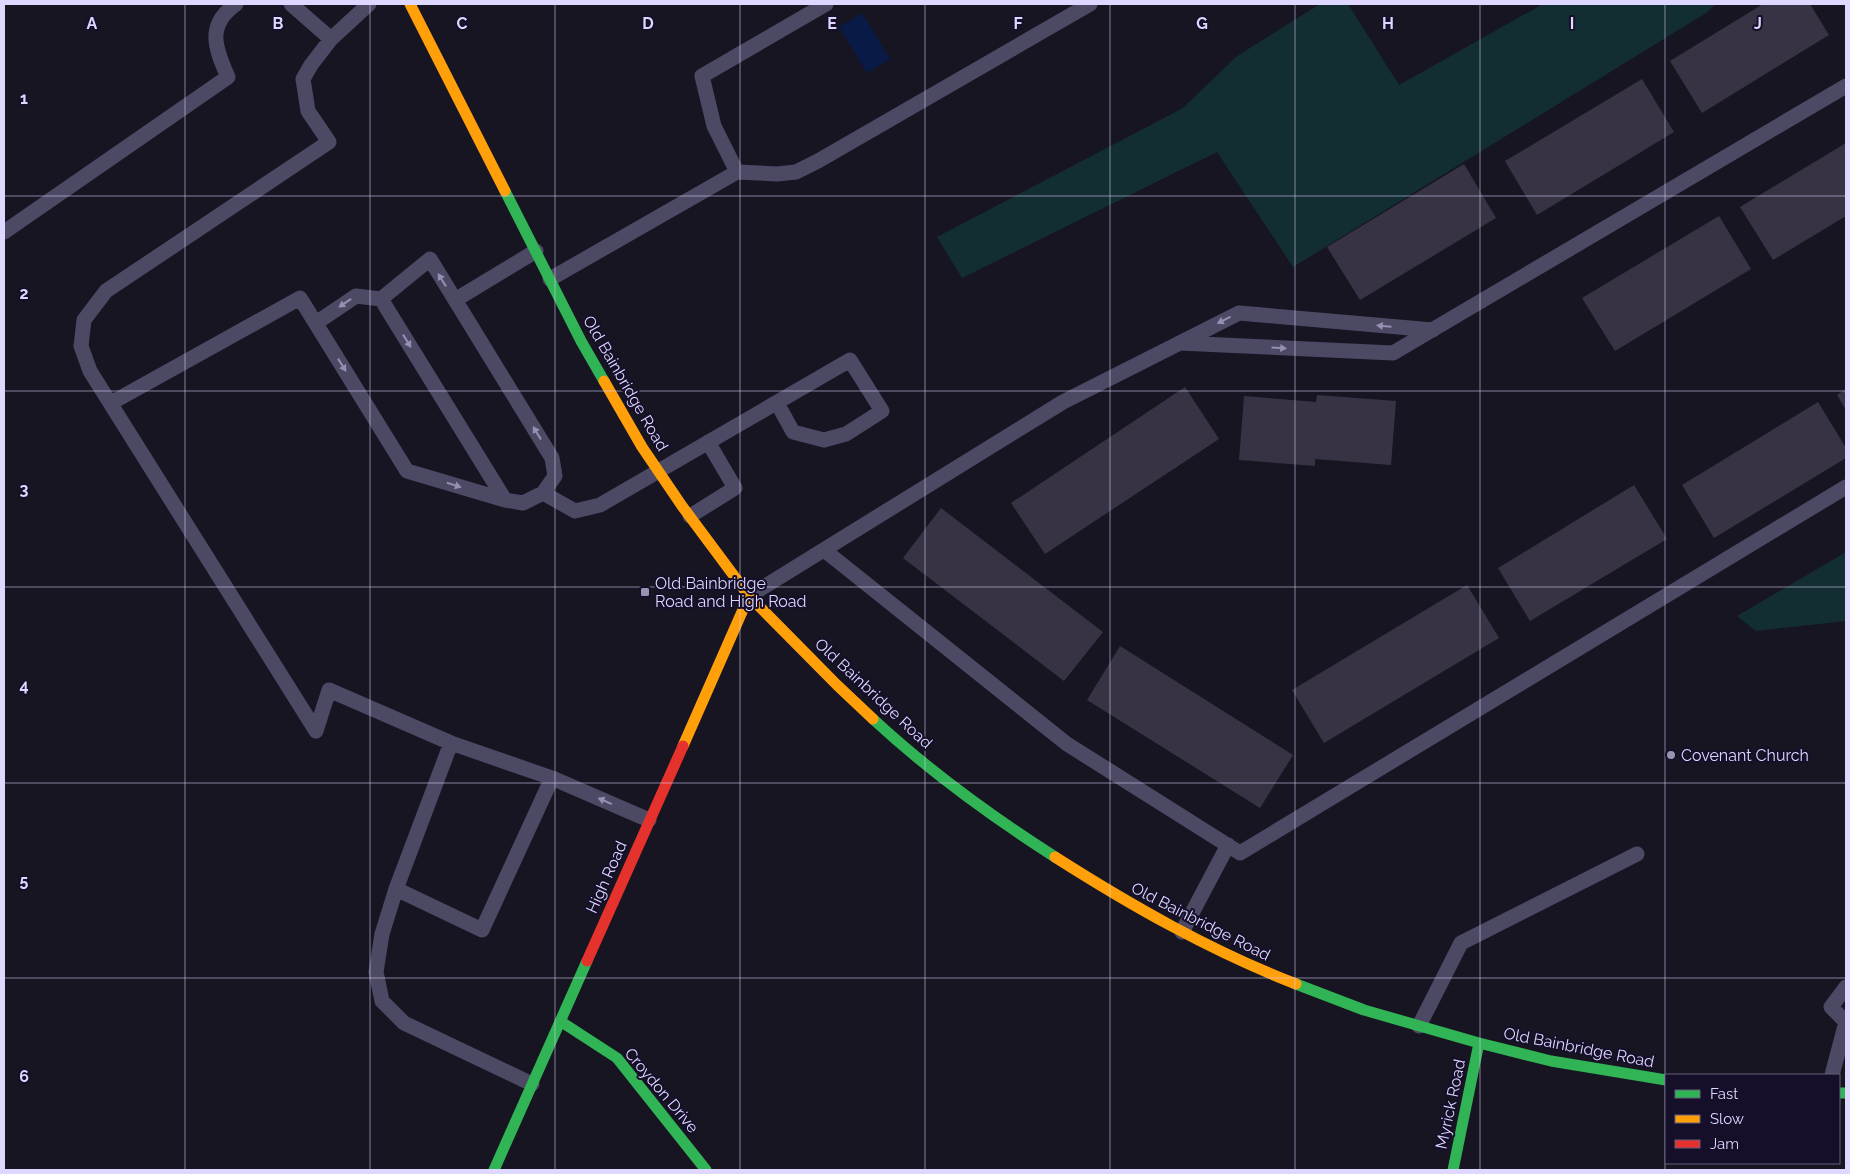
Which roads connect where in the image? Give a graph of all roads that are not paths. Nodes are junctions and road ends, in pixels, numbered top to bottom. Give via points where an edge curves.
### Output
1 (236, 4) edge
2 (291, 4) edge
3 (369, 4) edge
4 (410, 4) edge
5 (826, 4) edge
6 (1090, 4) edge
7 (331, 39) junction
8 (1846, 86) edge
9 (737, 172) junction
10 (4, 232) edge
11 (536, 252) junction
12 (550, 279) junction
13 (381, 299) junction
14 (455, 300) junction
15 (316, 323) junction
16 (1433, 330) junction
17 (1178, 343) junction
18 (111, 403) junction
19 (777, 403) junction
20 (708, 442) junction
21 (658, 471) junction
22 (1846, 487) edge
23 (543, 493) junction
24 (504, 500) junction
25 (690, 516) junction
26 (824, 550) junction
27 (749, 596) junction
28 (451, 743) junction
29 (552, 778) junction
30 (649, 820) junction
31 (1228, 845) junction
32 (1637, 854) dead end
33 (396, 889) junction
34 (1182, 932) junction
35 (1846, 986) edge
36 (560, 1021) junction
37 (1419, 1026) junction
38 (1479, 1044) junction
39 (1832, 1074) edge
40 (1665, 1080) edge
41 (532, 1084) junction
42 (494, 1170) edge
43 (706, 1170) edge
44 (1453, 1170) edge

1 - 10 lane via 227,10 215,30 218,55 228,77
2 - 7 lane
3 - 7 lane
4 - 11 main road, Old Bainbridge Road
5 - 9 lane via 702,76 714,126
6 - 9 lane via 796,172
7 - 18 lane via 304,79 308,111 328,142 106,291 84,320 81,346 90,372
8 - 16 lane
9 - 12 lane
11 - 12 main road, Old Bainbridge Road
11 - 14 lane
12 - 21 main road, Old Bainbridge Road via 581,341
14 -> 13 lane via 430,259
13 -> 15 lane via 356,296
13 -> 24 lane
23 -> 14 lane via 555,476 552,458
15 - 18 lane via 300,298
15 -> 24 lane via 407,471
17 -> 16 lane via 1393,353
16 -> 17 lane via 1239,313
17 - 26 lane via 1063,402
18 - 28 lane via 316,731 329,690
19 - 19 lane via 850,360 882,411 846,434 824,440 793,432
19 - 20 lane
20 - 21 lane
20 - 25 lane via 735,488
21 - 23 lane via 600,505 575,511
21 - 25 main road, Old Bainbridge Road
22 - 31 lane via 1240,853
23 - 24 lane via 523,503
25 - 27 main road, Old Bainbridge Road
26 - 27 lane
26 - 31 lane via 1067,744
27 - 30 main road, High Road
27 - 34 main road, Old Bainbridge Road via 899,743 1006,824 1111,893
28 - 29 lane
28 - 33 lane
30 -> 29 lane
29 - 33 lane via 482,930
30 - 36 main road, High Road
31 - 34 lane
32 - 37 lane via 1461,942
33 - 41 lane via 382,934 376,972 382,1001 404,1023
34 - 37 main road, Old Bainbridge Road via 1268,973 1364,1010
35 - 39 lane via 1830,1007 1846,1022
36 - 41 main road, High Road
36 - 43 main road, Croydon Drive via 617,1058
37 - 38 main road, Old Bainbridge Road
38 - 40 main road, Old Bainbridge Road via 1551,1061
38 - 44 main road, Myrick Road
41 - 42 main road, High Road

